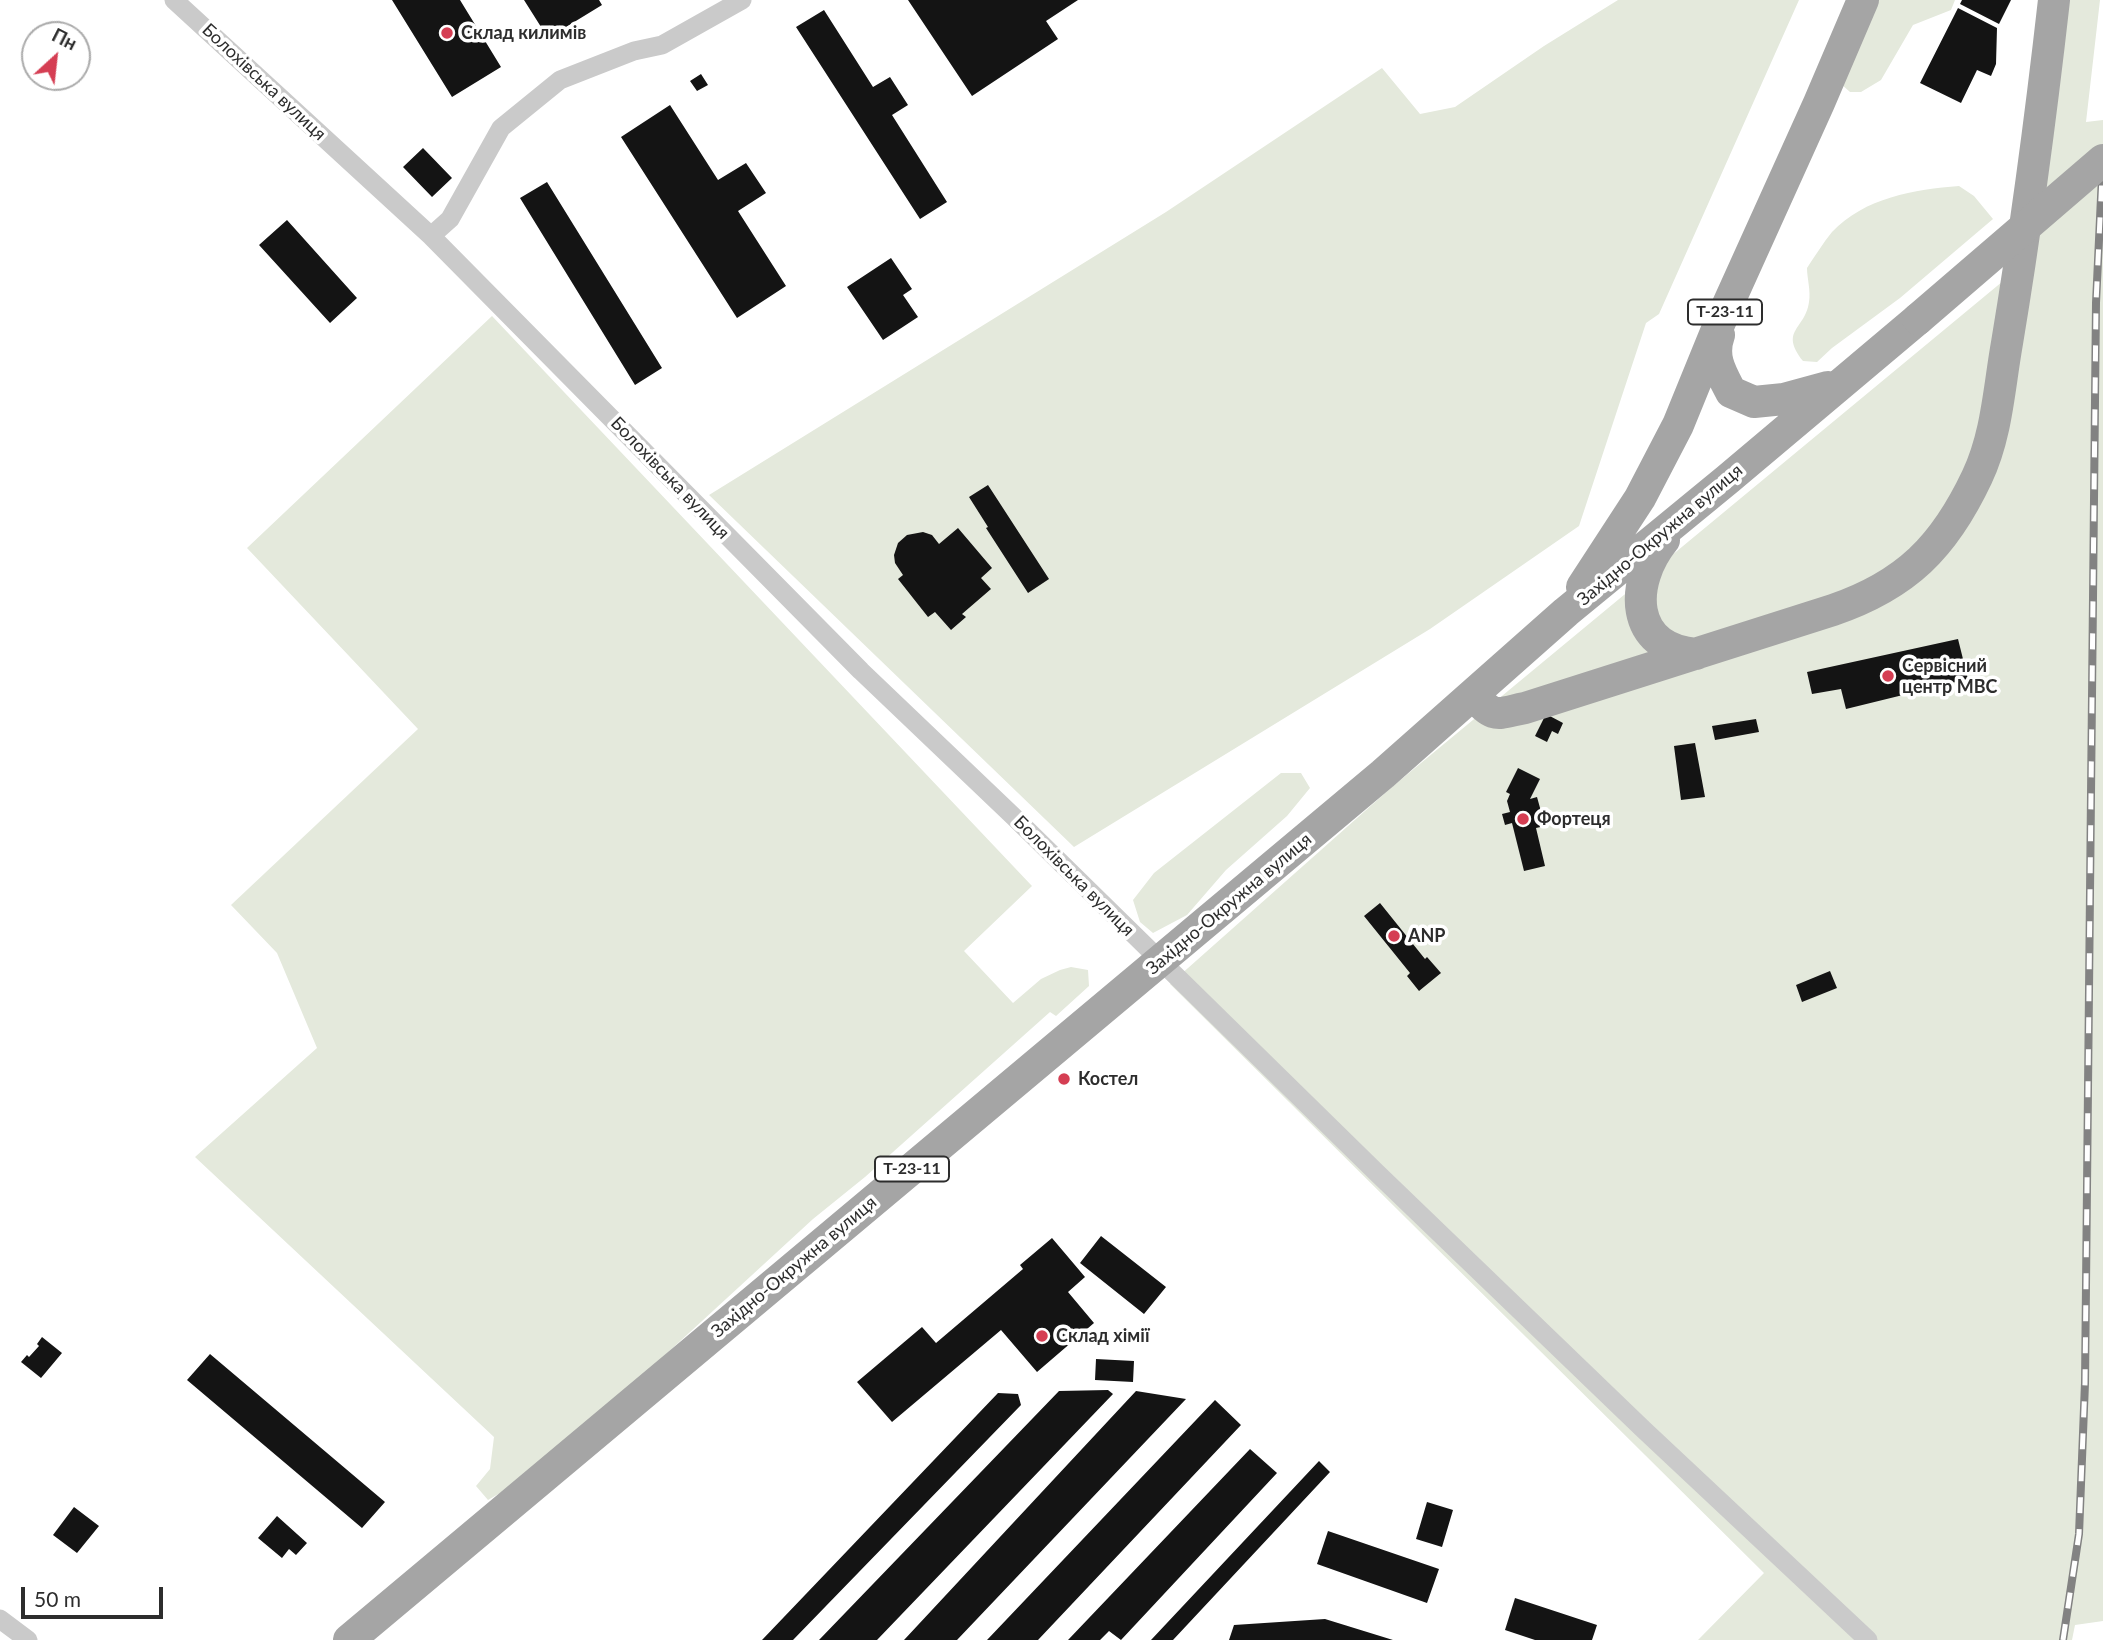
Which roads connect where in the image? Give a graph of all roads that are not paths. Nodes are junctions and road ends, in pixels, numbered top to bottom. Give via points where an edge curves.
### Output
1 (174, 0) edge
2 (742, 0) edge
3 (1863, 0) edge
4 (2054, 0) edge
5 (2103, 160) edge
6 (431, 236) junction
7 (1730, 301) junction
8 (1839, 383) junction
9 (1684, 515) junction
10 (1566, 612) junction
11 (1696, 654) junction
12 (1473, 695) junction
13 (1161, 961) junction
14 (0, 1619) edge
15 (28, 1640) edge
16 (349, 1640) edge
17 (1868, 1640) edge

1 - 6 street, Болохівська вулиця
2 - 6 street via 662,45 559,80 501,128 450,219
3 - 7 main road, Т-23-11
4 - 11 main road via 1996,421 1987,453 1959,512 1916,565 1894,583 1866,598
5 - 8 main road, Західно-Окружна вулиця, bridge
6 - 13 street, Болохівська вулиця via 860,671
7 - 8 main road via 1716,344 1717,365 1731,393 1754,402 1784,399
7 - 10 main road, Т-23-11 via 1678,425 1646,486
8 - 9 main road, Західно-Окружна вулиця
9 - 10 main road, Західно-Окружна вулиця
9 - 11 main road via 1646,569 1639,606 1654,636 1681,653
10 - 12 main road, Західно-Окружна вулиця / Т-23-11
11 - 12 main road via 1496,714
12 - 13 main road, Західно-Окружна вулиця / Т-23-11
13 - 16 main road, Західно-Окружна вулиця / Т-23-11
13 - 17 street, Болохівська вулиця via 1475,1268
14 - 15 street

